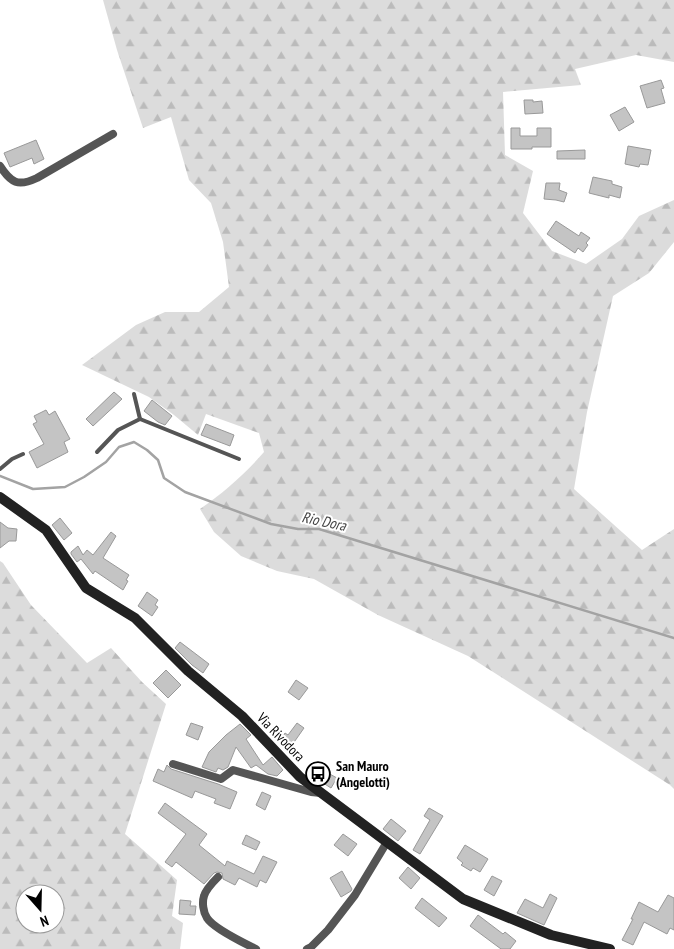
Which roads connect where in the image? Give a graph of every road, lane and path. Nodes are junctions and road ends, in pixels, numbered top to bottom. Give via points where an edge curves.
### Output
1 (113, 134) dead end
2 (0, 166) edge
3 (134, 394) dead end
4 (140, 419) junction
5 (97, 452) dead end
6 (23, 454) dead end
7 (239, 459) dead end
8 (0, 468) edge
9 (0, 497) edge
10 (174, 764) dead end
11 (321, 793) junction
12 (387, 842) junction
13 (218, 877) dead end
14 (256, 949) edge
15 (307, 949) edge
16 (610, 949) edge

1 - 2 street via 26,183 18,183 6,176
3 - 4 lane
4 - 5 lane via 118,430
4 - 7 lane
6 - 8 lane
9 - 11 street, Via Rivodora via 46,530 86,588 135,618 188,671 242,716 300,777
10 - 11 street via 221,779 233,770
11 - 12 street, Via Rivodora
12 - 15 street via 355,895 328,930
12 - 16 street, Via Rivodora via 463,899 551,935
13 - 14 street via 204,895 203,907 207,918

